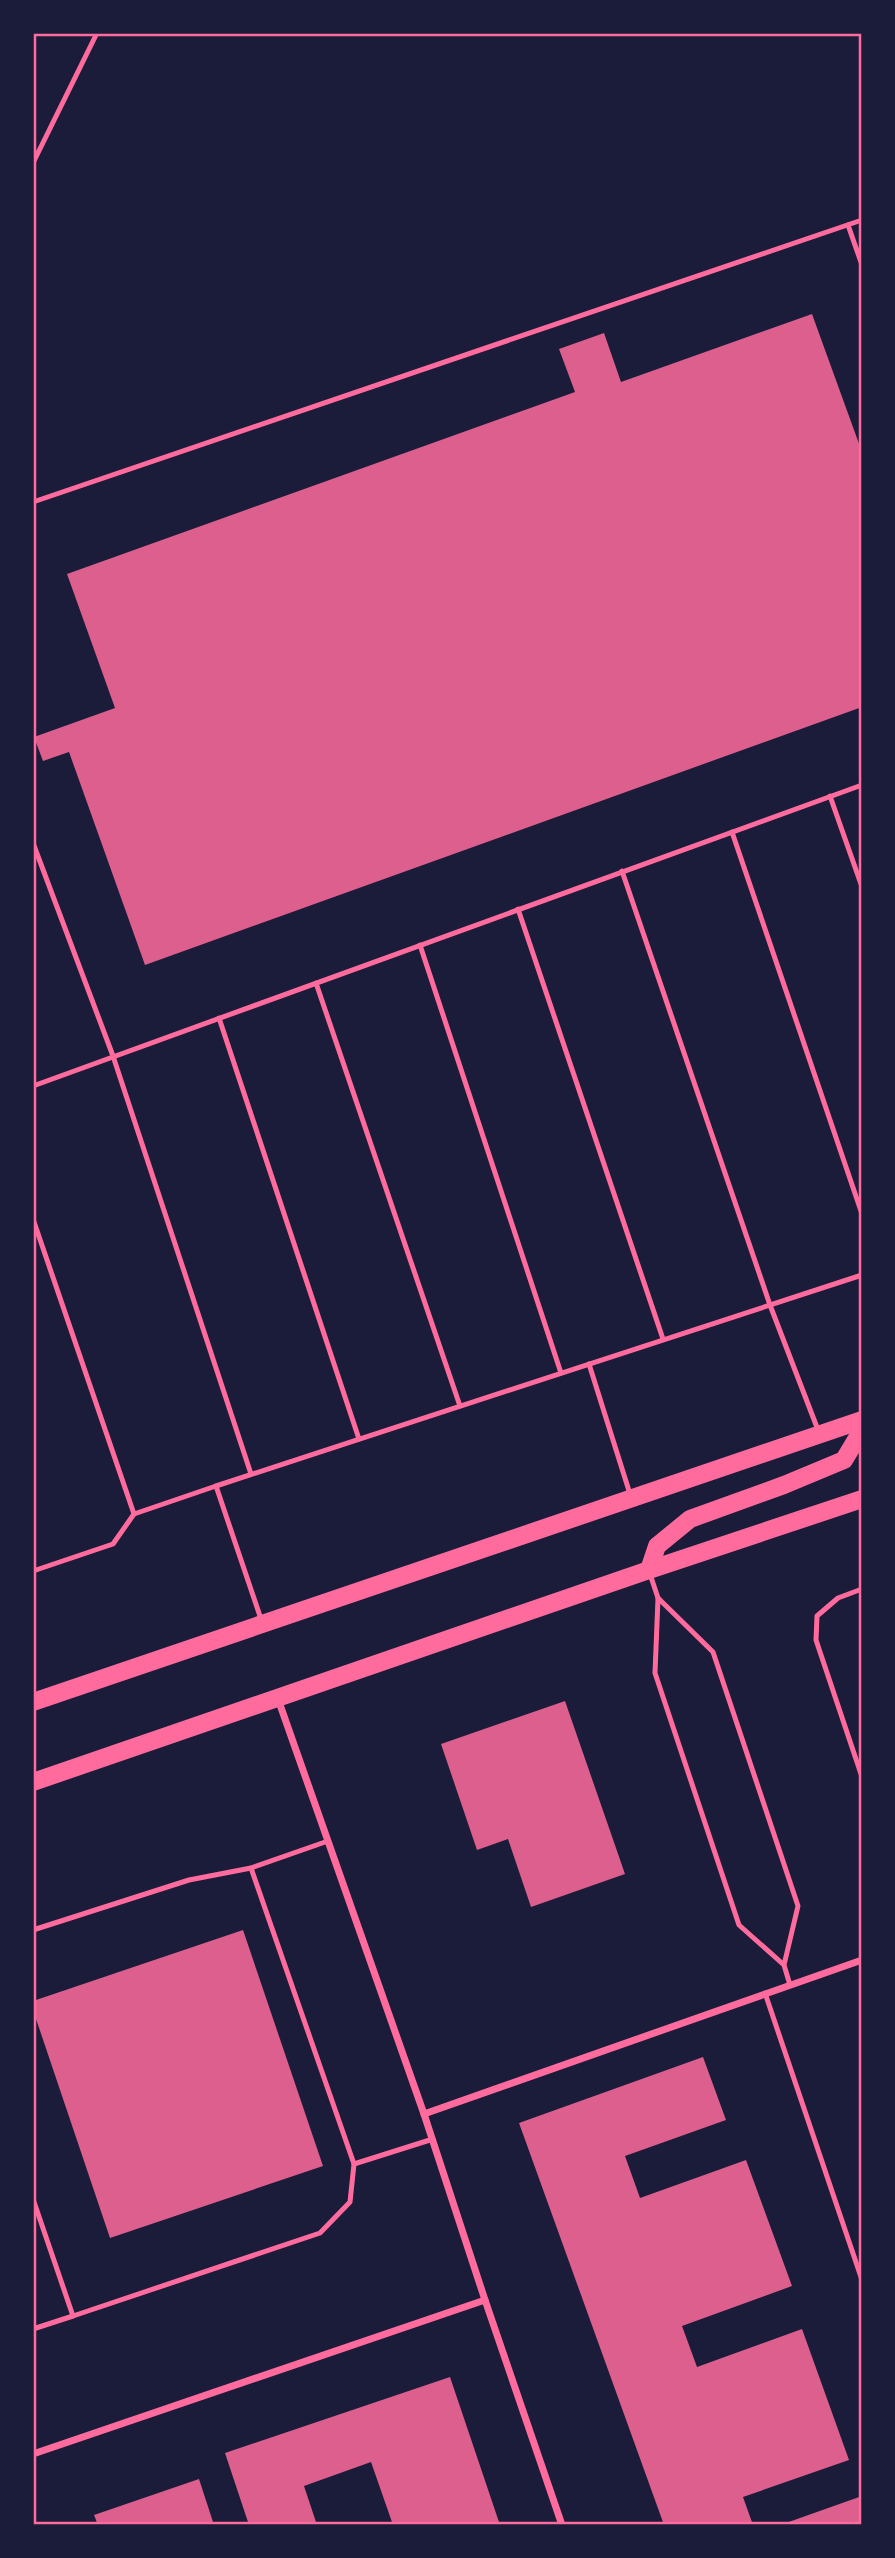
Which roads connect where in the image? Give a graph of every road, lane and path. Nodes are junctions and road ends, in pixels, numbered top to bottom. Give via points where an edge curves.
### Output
1 (97, 33) edge
2 (33, 163) edge
3 (862, 220) edge
4 (848, 225) junction
5 (862, 265) edge
6 (33, 502) edge
7 (862, 785) edge
8 (830, 796) junction
9 (732, 832) junction
10 (33, 843) edge
11 (622, 872) junction
12 (862, 887) edge
13 (518, 909) junction
14 (420, 945) junction
15 (316, 983) junction
16 (219, 1018) junction
17 (113, 1056) junction
18 (33, 1086) edge
19 (862, 1214) edge
20 (33, 1219) edge
21 (862, 1275) edge
22 (770, 1305) junction
23 (663, 1339) junction
24 (589, 1364) junction
25 (561, 1373) junction
26 (460, 1406) junction
27 (862, 1420) edge
28 (862, 1430) edge
29 (819, 1434) junction
30 (359, 1439) junction
31 (251, 1474) junction
32 (216, 1486) junction
33 (631, 1498) junction
34 (862, 1499) edge
35 (134, 1514) junction
36 (649, 1570) junction
37 (33, 1572) edge
38 (862, 1590) edge
39 (658, 1598) junction
40 (263, 1624) junction
41 (278, 1699) junction
42 (33, 1702) edge
43 (862, 1777) edge
44 (33, 1782) edge
45 (328, 1841) junction
46 (251, 1868) junction
47 (33, 1930) edge
48 (862, 1959) edge
49 (784, 1965) junction
50 (790, 1985) junction
51 (765, 1993) junction
52 (424, 2114) junction
53 (433, 2140) junction
54 (354, 2164) junction
55 (33, 2199) edge
56 (862, 2280) edge
57 (485, 2300) junction
58 (73, 2316) junction
59 (33, 2329) edge
60 (33, 2455) edge
61 (562, 2525) edge

1 - 2 lane
3 - 4 lane
4 - 5 lane
4 - 6 lane
7 - 8 lane
8 - 9 lane
8 - 12 lane
9 - 11 lane
9 - 19 lane
10 - 17 lane
11 - 13 lane
11 - 22 lane
13 - 14 lane
13 - 23 lane
14 - 15 lane
14 - 25 lane
15 - 16 lane
15 - 26 lane
16 - 17 lane
16 - 30 lane
17 - 18 lane
17 - 31 lane
20 - 35 lane
21 - 22 lane
22 - 23 lane
22 - 29 lane
23 - 24 lane
24 - 25 lane
24 - 33 lane
25 - 26 lane
26 - 30 lane
27 - 29 main road
28 - 36 main road via 844,1460 690,1519 657,1546
29 - 33 main road
30 - 31 lane
31 - 32 lane
32 - 35 lane
32 - 40 lane
33 - 40 main road
34 - 36 main road
35 - 37 lane via 113,1544
36 - 39 lane
36 - 41 main road
38 - 43 lane via 838,1598 817,1616 816,1640
39 - 49 lane via 655,1673 739,1925
39 - 49 lane via 713,1652 798,1906
40 - 42 main road
41 - 44 main road
41 - 45 street
45 - 46 lane
45 - 52 street
46 - 47 lane via 189,1880
46 - 54 lane
48 - 50 street
49 - 50 lane
50 - 51 street
51 - 52 street
51 - 56 lane
52 - 53 street
53 - 54 lane
53 - 57 street
54 - 58 lane via 350,2202 320,2233
55 - 58 lane
57 - 60 street
57 - 61 street
58 - 59 lane

